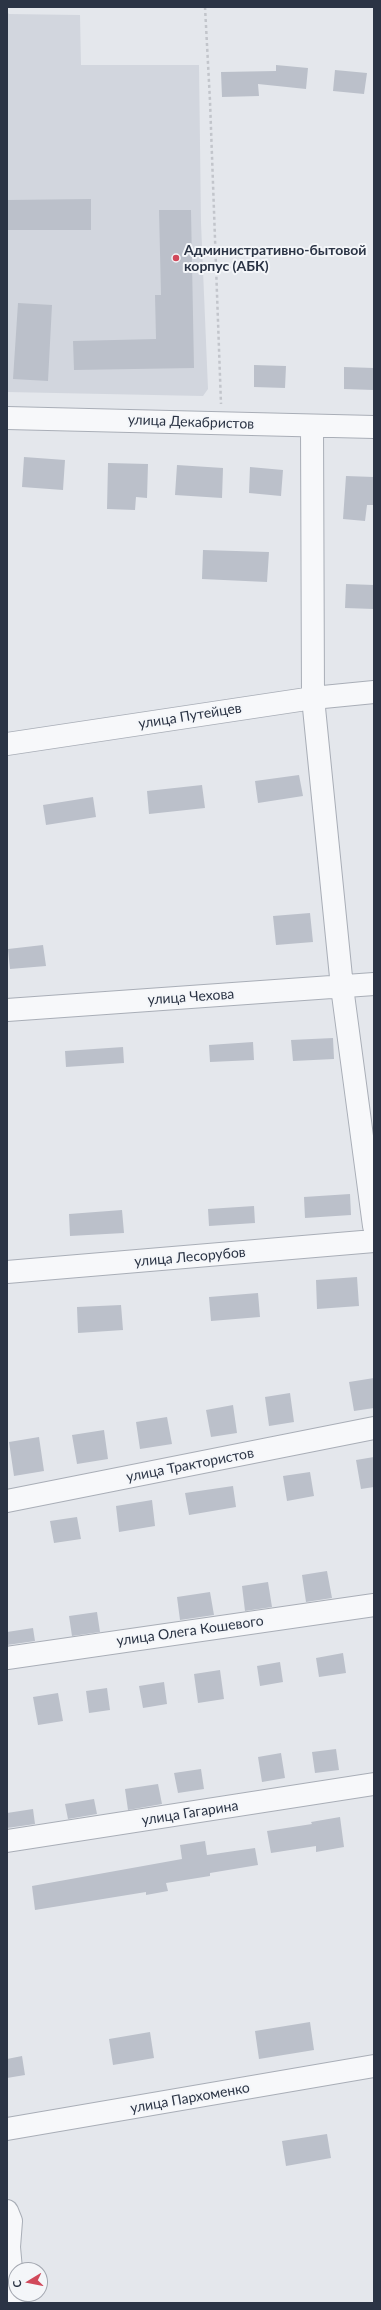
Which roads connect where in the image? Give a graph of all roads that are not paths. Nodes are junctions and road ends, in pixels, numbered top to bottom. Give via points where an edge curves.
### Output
1 (7, 418) edge
2 (312, 426) junction
3 (374, 427) edge
4 (374, 692) edge
5 (313, 698) junction
6 (7, 744) edge
7 (374, 984) edge
8 (342, 987) junction
9 (7, 1010) edge
10 (374, 1226) edge
11 (374, 1241) edge
12 (7, 1272) edge
13 (374, 1428) edge
14 (7, 1501) edge
15 (374, 1605) edge
16 (7, 1658) edge
17 (374, 1784) edge
18 (7, 1841) edge
19 (374, 2066) edge
20 (7, 2129) edge
21 (7, 2211) edge
22 (14, 2303) edge

1 - 2 street, улица Декабристов
2 - 3 street, улица Декабристов
2 - 5 street
4 - 5 street, улица Путейцев
5 - 6 street, улица Путейцев
5 - 8 street
7 - 8 street, улица Чехова
8 - 9 street, улица Чехова
8 - 10 street
11 - 12 street, улица Лесорубов
13 - 14 street, улица Трактористов
15 - 16 street, улица Олега Кошевого
17 - 18 street, улица Гагарина
19 - 20 street, улица Пархоменко
21 - 22 street via 11,2221 9,2247

